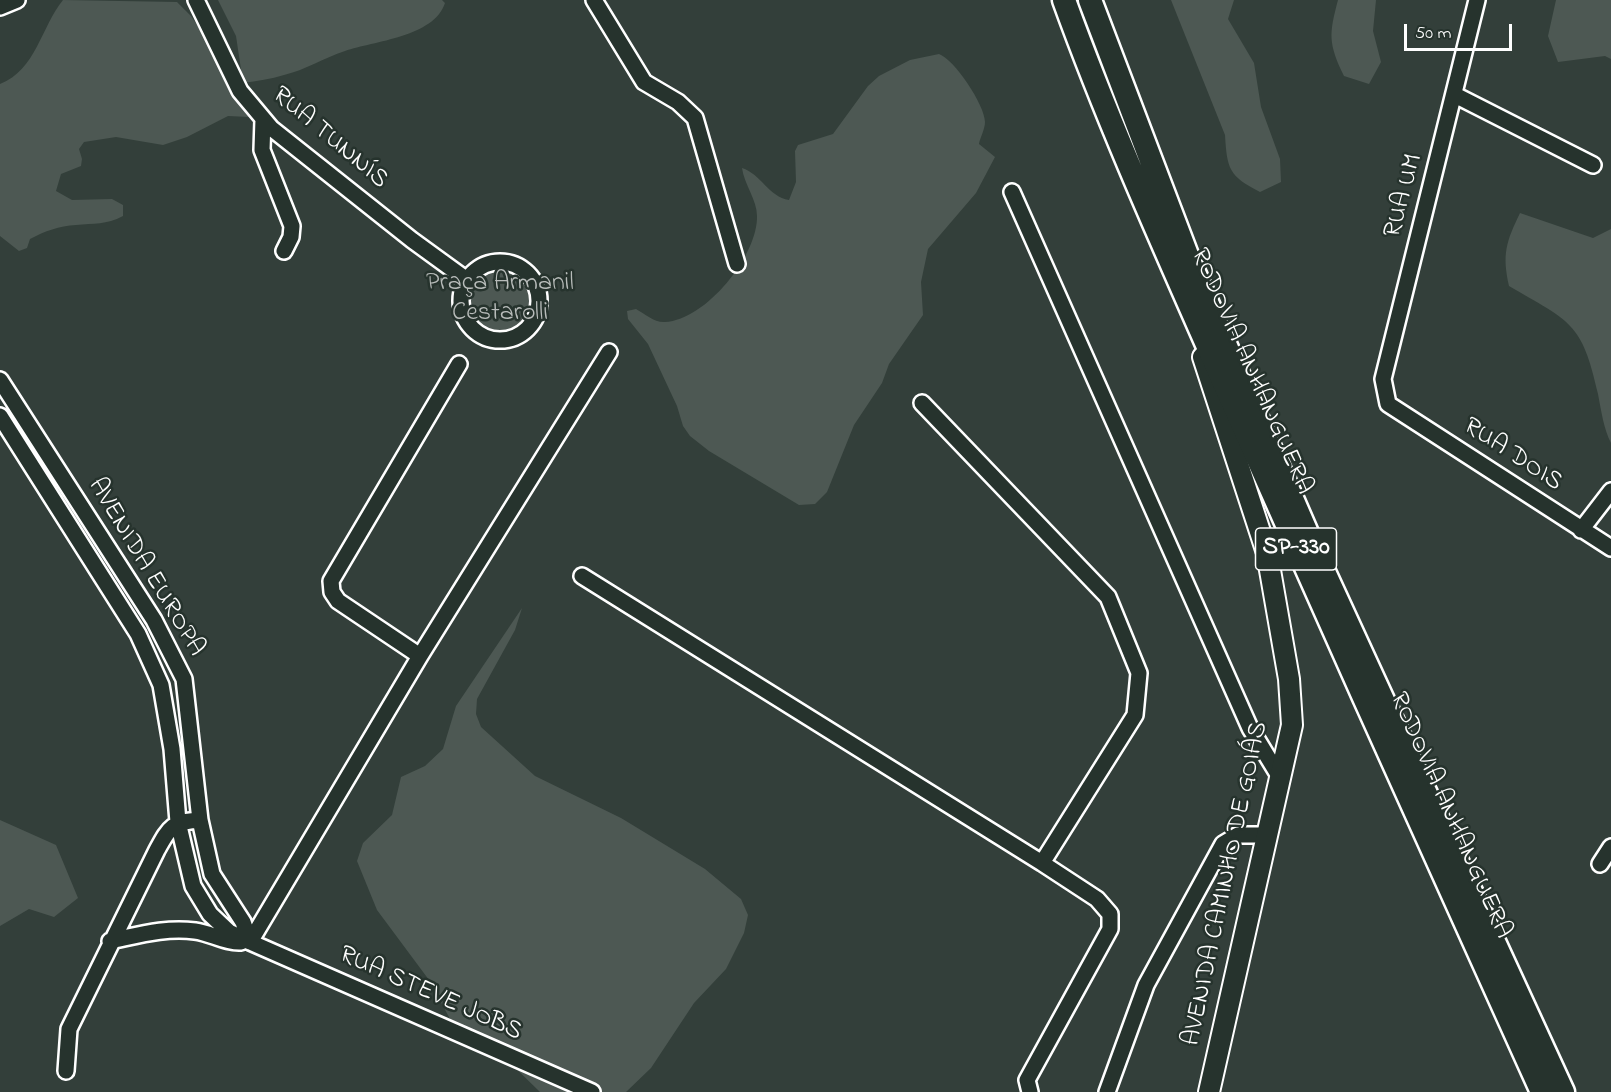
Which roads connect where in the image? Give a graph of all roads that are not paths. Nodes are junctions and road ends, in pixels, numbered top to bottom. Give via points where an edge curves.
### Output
1 (17, 0) edge
2 (594, 0) edge
3 (1064, 0) edge
4 (1090, 0) edge
5 (1477, 0) edge
6 (195, 2) edge
7 (0, 7) edge
8 (1455, 95) junction
9 (263, 119) junction
10 (1593, 165) dead end
11 (1012, 192) dead end
12 (284, 251) dead end
13 (737, 264) dead end
14 (1175, 271) junction
15 (467, 280) junction
16 (609, 352) dead end
17 (459, 364) dead end
18 (0, 380) edge
19 (11, 398) junction
20 (922, 403) dead end
21 (1388, 404) joint
22 (0, 415) edge
23 (1611, 491) edge
24 (1581, 530) junction
25 (1611, 548) edge
26 (582, 576) dead end
27 (420, 656) junction
28 (1281, 779) junction
29 (200, 820) junction
30 (178, 822) junction
31 (1268, 835) junction
32 (1611, 847) edge
33 (1042, 862) junction
34 (1600, 864) dead end
35 (110, 941) junction
36 (250, 942) junction
37 (66, 1071) dead end
38 (592, 1092) edge
39 (1029, 1092) edge
40 (1107, 1092) edge
41 (1209, 1092) edge
42 (1542, 1092) edge
43 (1563, 1092) edge

1 - 7 street
2 - 13 street via 644,82 678,102 695,118
3 - 14 highway, RODOVIA ANHANGUERA / SP-330 via 1101,101
4 - 43 highway, RODOVIA ANHANGUERA / SP-330 via 1190,263 1320,562
5 - 8 street, RUA UM
6 - 9 street, RUA TUNNÍS via 240,91
8 - 10 street
8 - 21 street, RUA UM via 1383,379
9 - 12 street via 262,150 292,226
9 - 15 street, RUA TUNNÍS
11 - 28 street via 1250,728
14 - 28 main road, AVENIDA CAMINHO DE GOIÁS via 1267,553 1289,679 1292,725
14 - 42 highway, RODOVIA ANHANGUERA / SP-330
15 - 15 street via 461,304 472,327 482,335 501,339 530,327 538,310 538,291 524,270 512,264 487,264
16 - 27 street
17 - 27 street via 331,581 338,601
18 - 19 street, AVENIDA EUROPA
19 - 22 street
19 - 29 street, AVENIDA EUROPA via 154,620 184,680
20 - 33 street via 1108,597 1139,673 1135,715
21 - 24 street, RUA DOIS
22 - 30 street, AVENIDA EUROPA via 138,634 161,685 172,749
23 - 24 street
24 - 25 street, RUA DOIS
26 - 33 street
27 - 36 street
28 - 31 main road, AVENIDA CAMINHO DE GOIÁS
29 - 30 street
29 - 36 street, AVENIDA EUROPA via 212,874 243,922
30 - 35 street via 166,834
30 - 36 street, AVENIDA EUROPA via 192,886 210,914 229,932
31 - 40 street via 1238,835 1223,844 1146,985
31 - 41 main road, AVENIDA CAMINHO DE GOIÁS
32 - 34 street
33 - 39 street via 1097,899 1110,914 1110,929 1027,1080
35 - 36 street via 170,929 198,931 232,943
35 - 37 street via 69,1029
36 - 38 street, RUA STEVE JOBS

